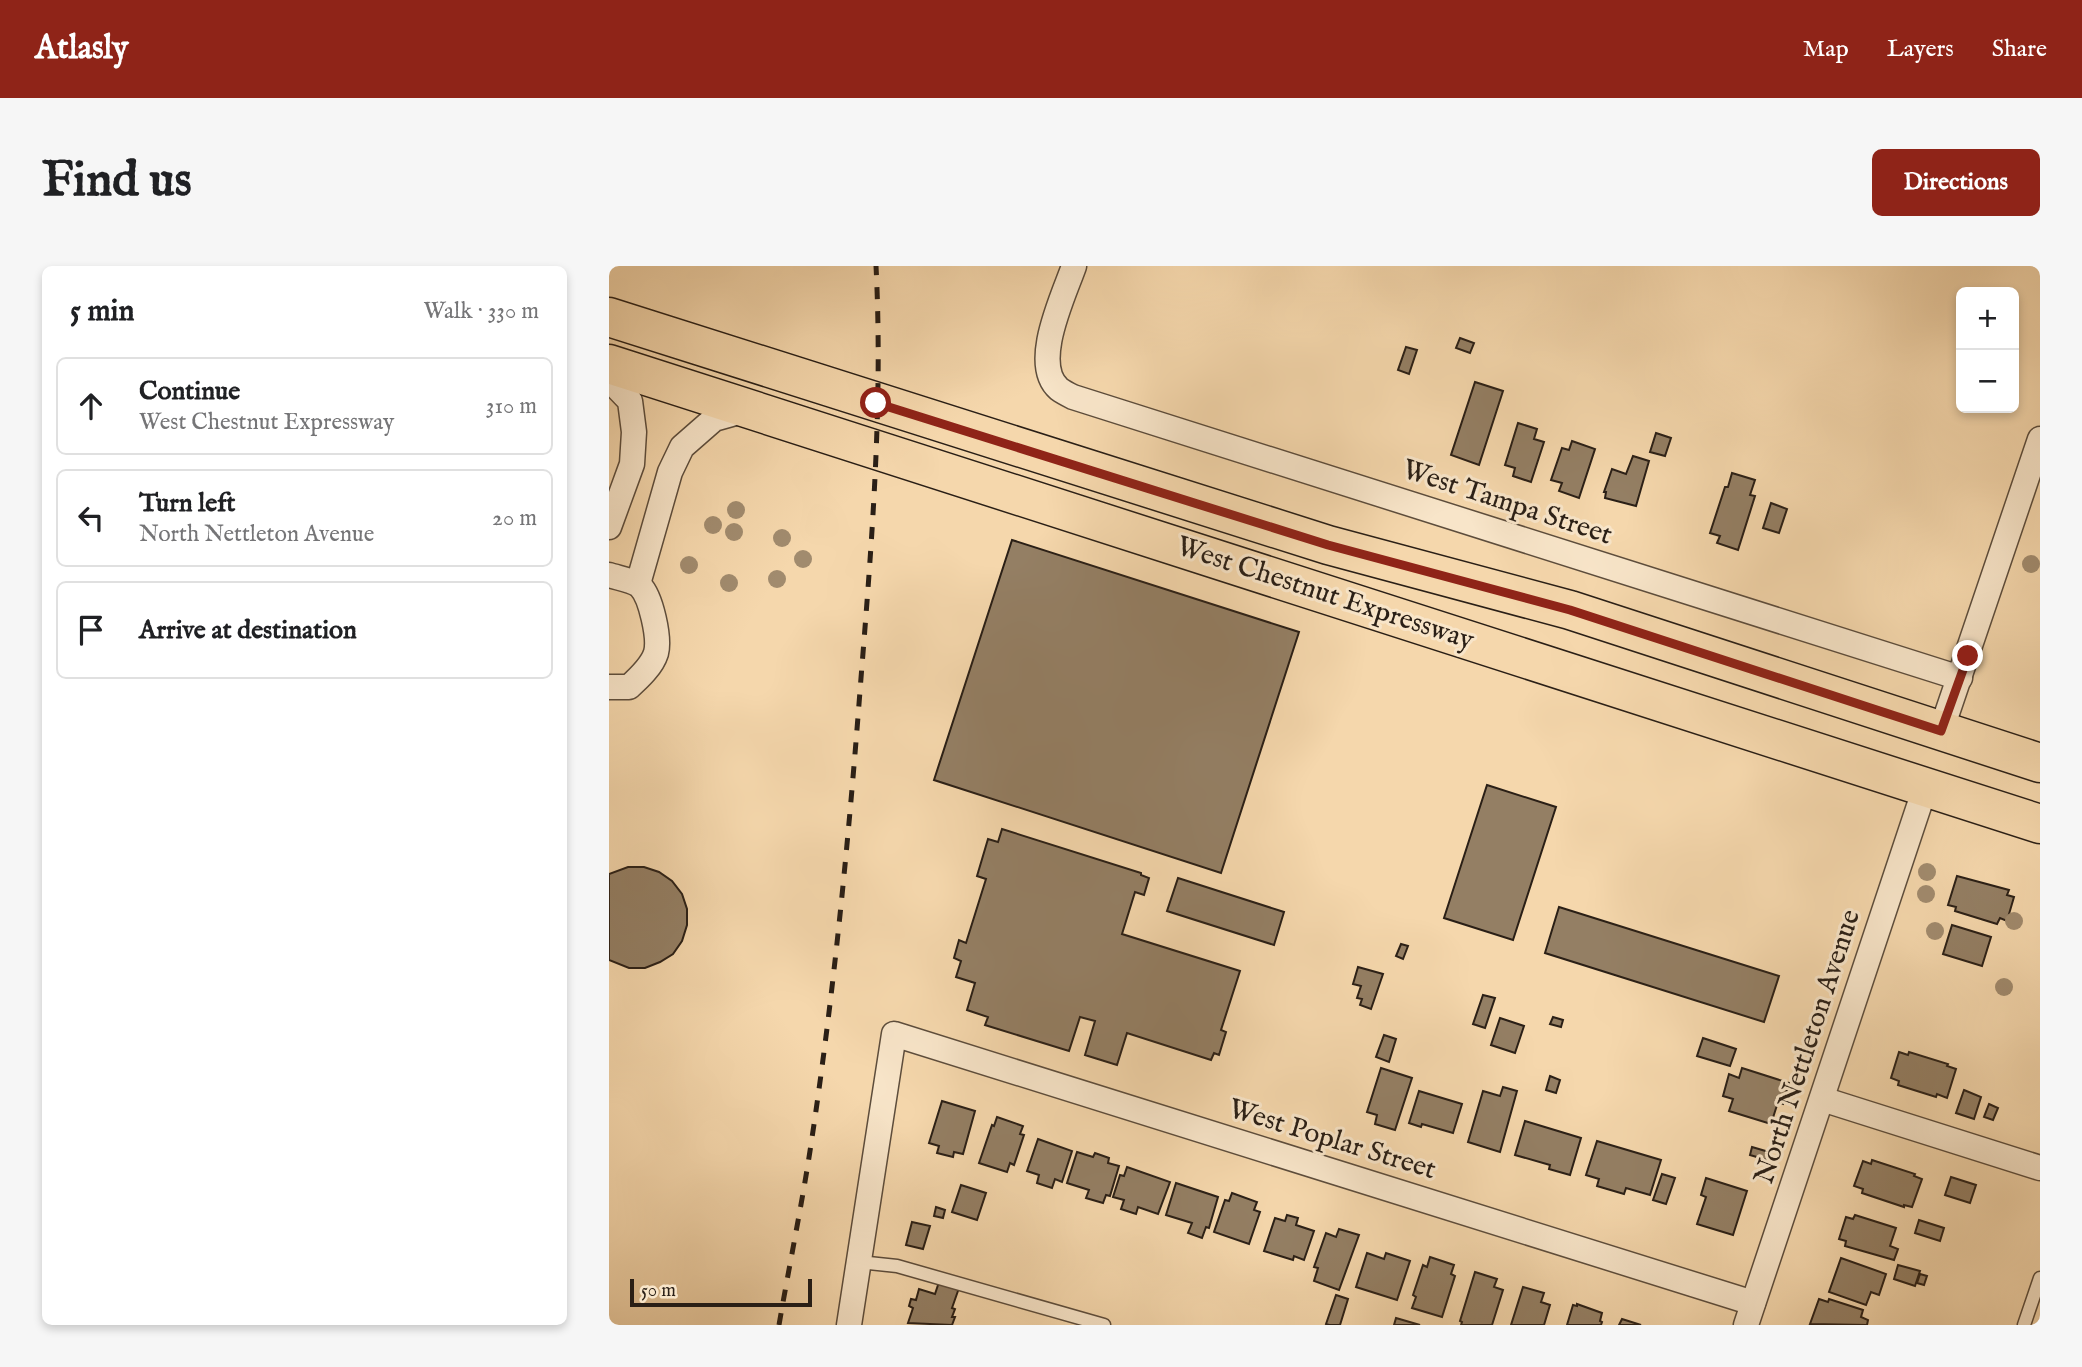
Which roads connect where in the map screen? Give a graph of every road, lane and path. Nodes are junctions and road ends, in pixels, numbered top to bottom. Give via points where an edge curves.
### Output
1 (1074, 266) edge
2 (609, 317) edge
3 (609, 364) edge
4 (609, 379) edge
5 (749, 409) junction
6 (2040, 439) edge
7 (609, 527) edge
8 (609, 575) edge
9 (638, 584) junction
10 (1960, 678) junction
11 (609, 687) edge
12 (1941, 731) junction
13 (2040, 763) edge
14 (1925, 788) junction
15 (2040, 824) edge
16 (1822, 1099) junction
17 (2040, 1168) edge
18 (859, 1262) junction
19 (2040, 1278) edge
20 (1749, 1314) edge
21 (849, 1325) edge
22 (1104, 1325) edge
23 (2024, 1325) edge

1 - 10 street, West Tampa Street via 1049,340 1049,369 1057,388 1073,397
2 - 12 main road, West Chestnut Expressway via 1328,545 1570,610
3 - 5 main road, West Chestnut Expressway
4 - 7 street via 630,401 634,432 632,464
5 - 9 street via 714,419 682,447 670,472
5 - 14 main road, West Chestnut Expressway
6 - 10 street
8 - 9 street
9 - 11 street via 647,594 656,626 656,653 644,674 629,687
10 - 12 street
12 - 13 main road, West Chestnut Expressway
14 - 15 main road, West Chestnut Expressway
14 - 16 street, North Nettleton Avenue
16 - 17 street
16 - 20 street, North Nettleton Avenue
18 - 20 street, West Poplar Street via 894,1034
18 - 21 street
18 - 22 lane via 897,1266
19 - 23 lane

